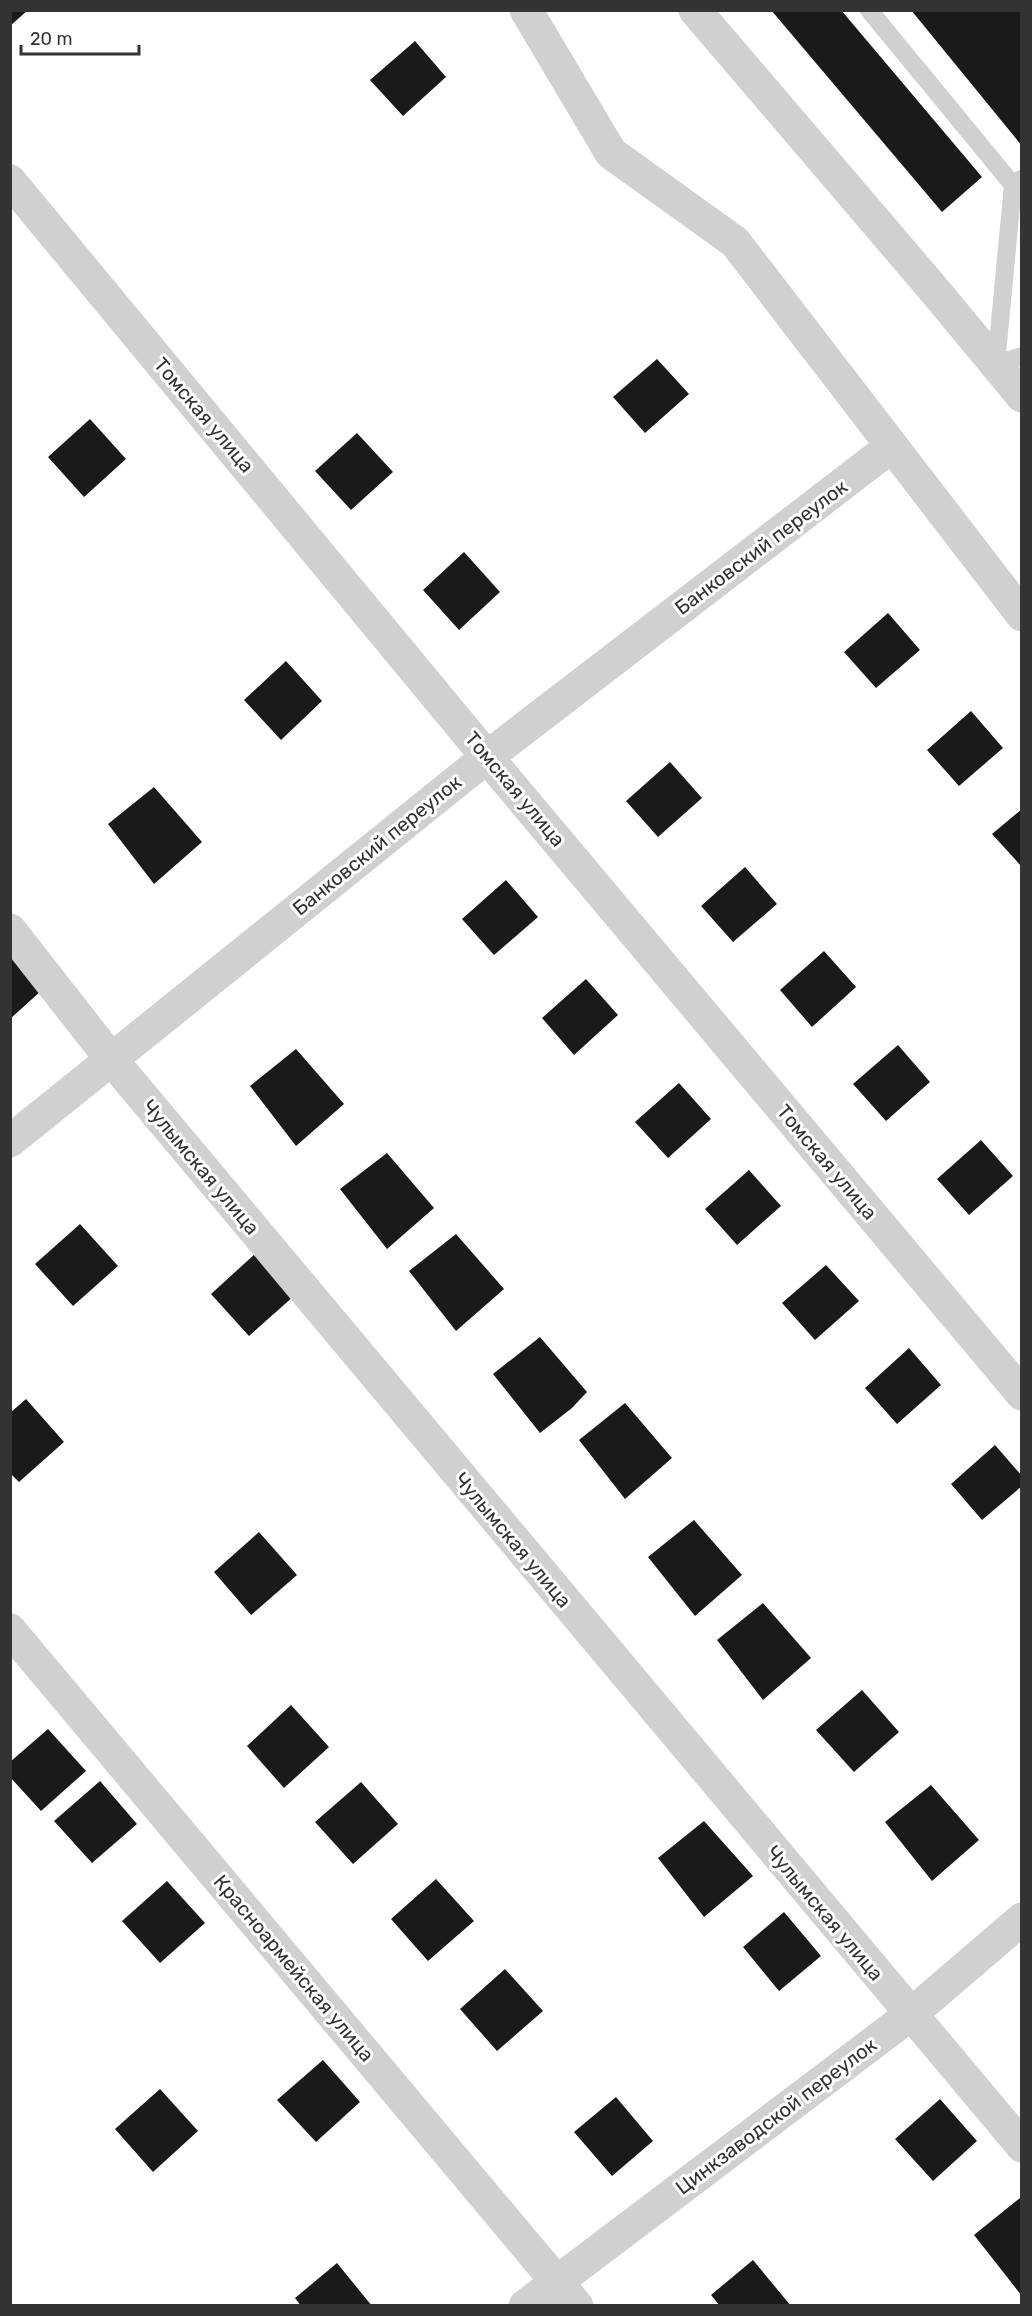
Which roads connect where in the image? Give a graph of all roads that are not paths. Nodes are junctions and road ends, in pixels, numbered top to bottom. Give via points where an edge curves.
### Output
1 (526, 10) edge
2 (695, 10) edge
3 (869, 10) edge
4 (10, 181) edge
5 (1017, 182) edge
6 (1009, 360) edge
7 (1022, 396) edge
8 (892, 446) junction
9 (1022, 615) edge
10 (487, 757) junction
11 (10, 930) edge
12 (111, 1059) junction
13 (14, 1130) edge
14 (1022, 1394) edge
15 (10, 1630) edge
16 (1022, 1919) edge
17 (910, 2015) junction
18 (1022, 2146) edge
19 (566, 2293) edge
20 (525, 2306) edge

1 - 8 street via 611,153 735,242
2 - 6 street
3 - 5 lane
4 - 10 street, Томская улица
5 - 6 lane
6 - 7 street
8 - 9 street
8 - 10 street, Банковский переулок
10 - 12 street, Банковский переулок
10 - 14 street, Томская улица
11 - 12 street, Чулымская улица
12 - 13 street, Банковский переулок
12 - 17 street, Чулымская улица
15 - 19 street, Красноармейская улица
16 - 17 street, Цинкзаводской переулок
17 - 18 street, Чулымская улица
17 - 19 street, Цинкзаводской переулок
19 - 20 street, Цинкзаводской переулок

